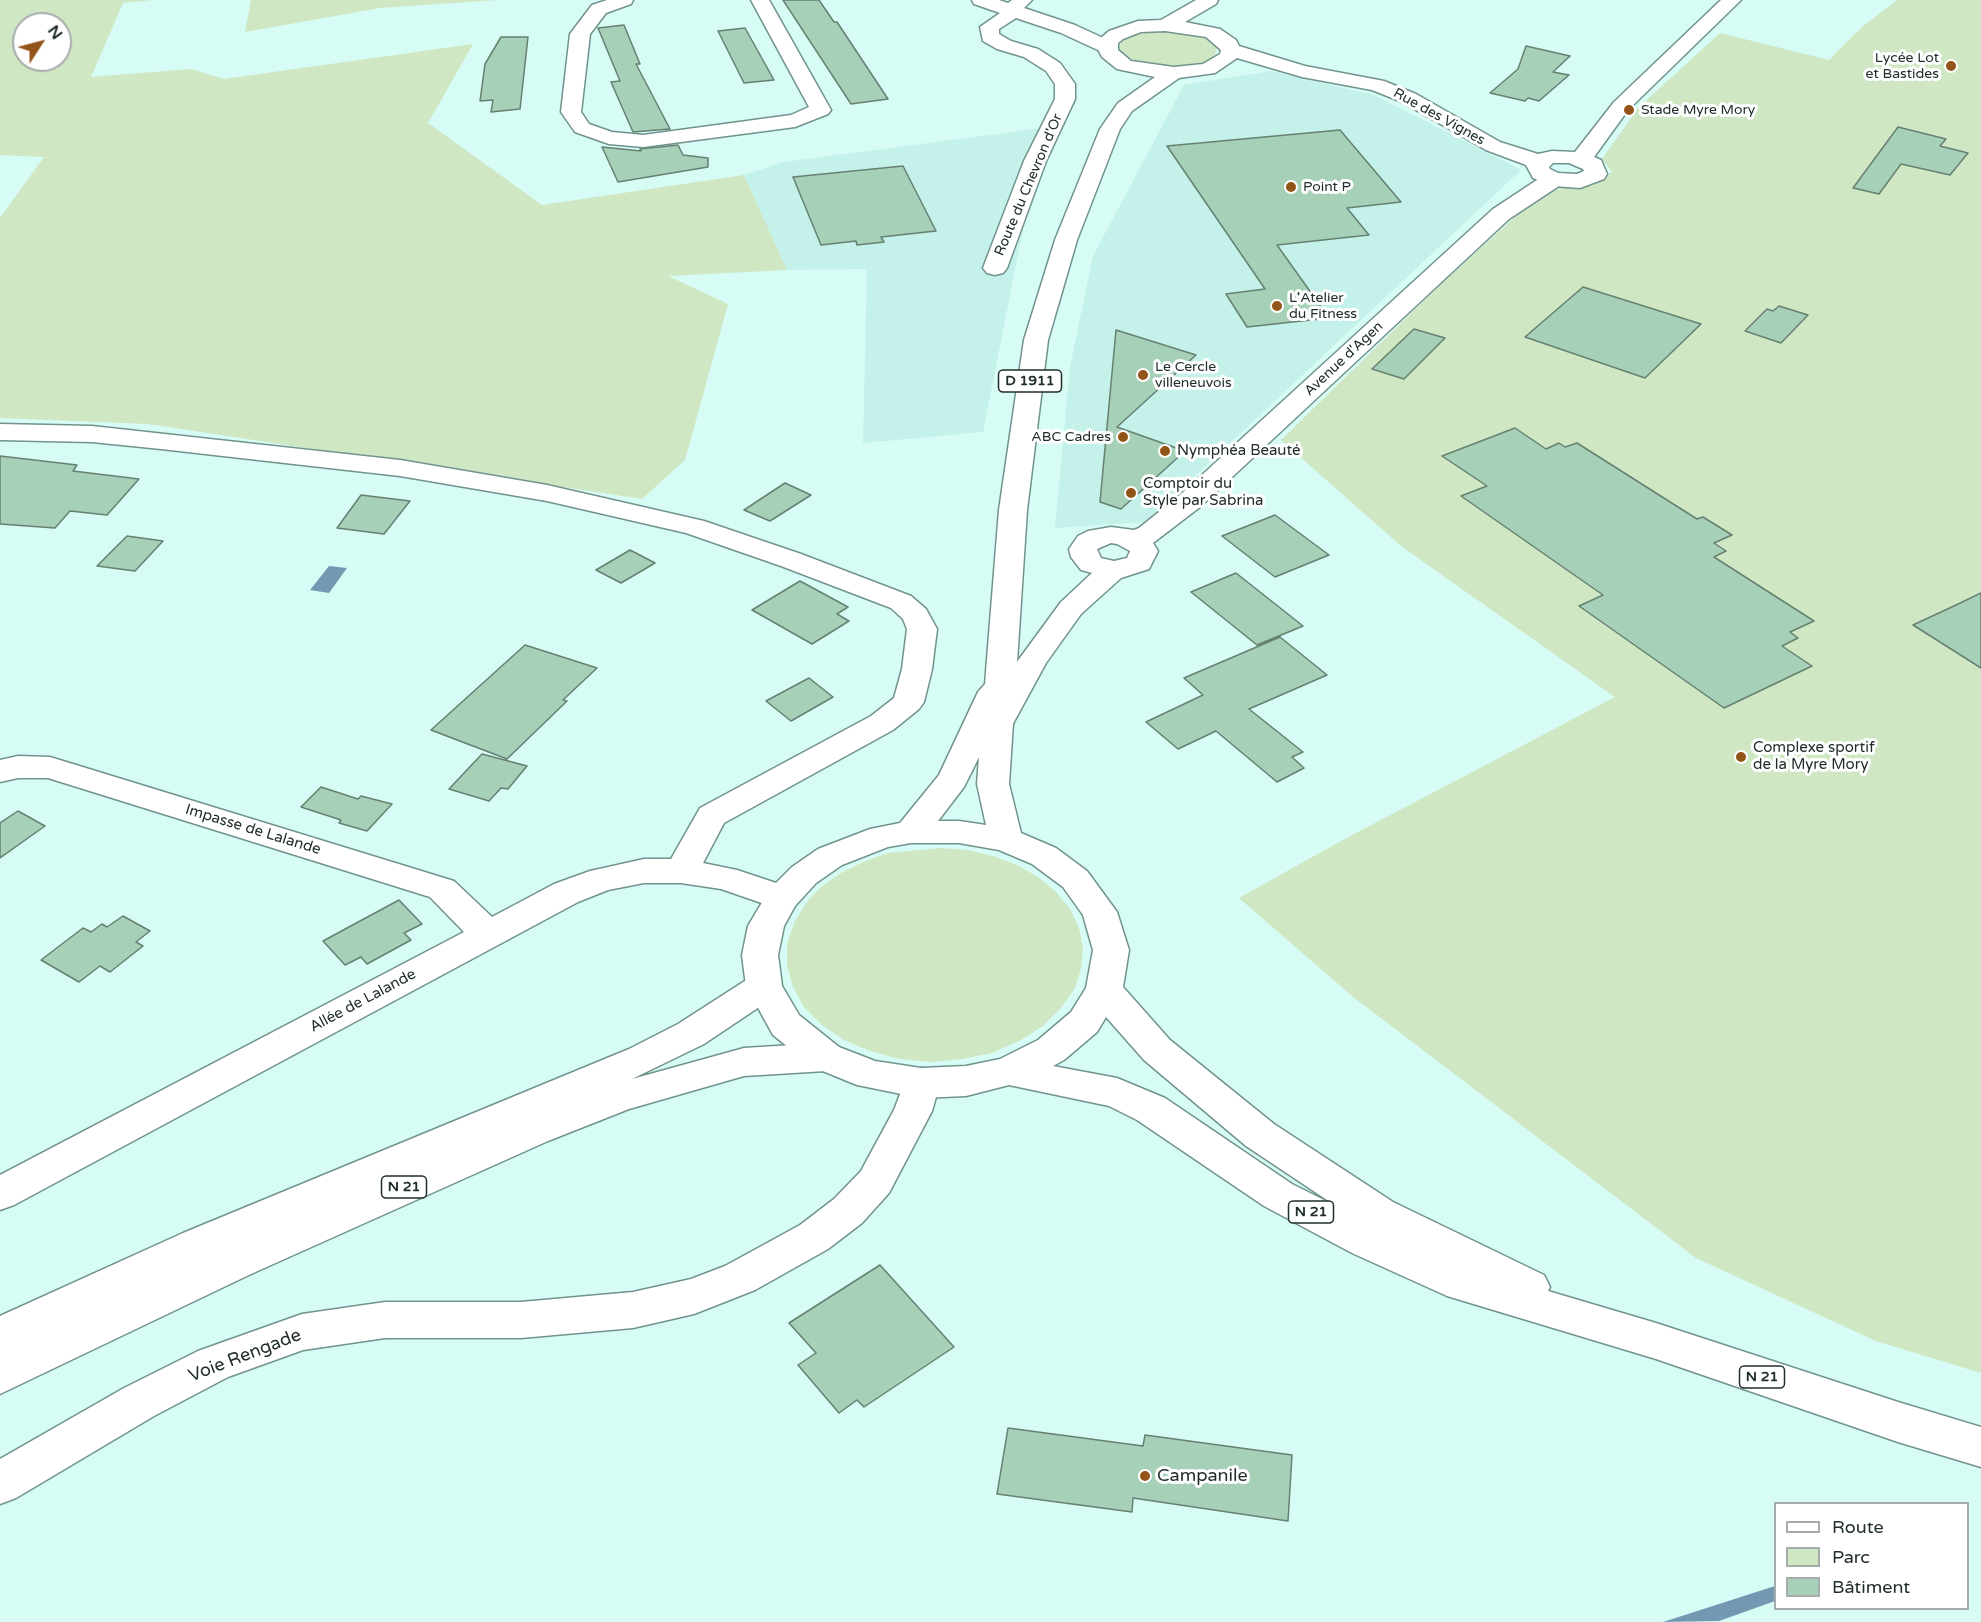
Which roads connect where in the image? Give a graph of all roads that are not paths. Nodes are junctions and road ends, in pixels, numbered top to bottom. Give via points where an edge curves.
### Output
1 (624, 0) edge
2 (760, 0) edge
3 (981, 0) edge
4 (1209, 0) edge
5 (1217, 0) edge
6 (1732, 0) edge
7 (1017, 5) edge
8 (1165, 25) junction
9 (1068, 29) junction
10 (1126, 30) junction
11 (1213, 33) junction
12 (1107, 47) junction
13 (1225, 57) junction
14 (1124, 65) junction
15 (1174, 73) junction
16 (1125, 107) junction
17 (1547, 170) junction
18 (995, 268) dead end
19 (0, 432) edge
20 (1135, 541) junction
21 (1113, 570) junction
22 (1003, 671) junction
23 (998, 724) junction
24 (0, 771) edge
25 (911, 832) junction
26 (1006, 840) junction
27 (681, 871) junction
28 (782, 898) junction
29 (489, 934) junction
30 (764, 986) junction
31 (1104, 990) junction
32 (826, 1057) junction
33 (1009, 1071) junction
34 (921, 1083) junction
35 (0, 1194) edge
36 (1626, 1334) junction
37 (0, 1336) edge
38 (0, 1375) edge
39 (1898, 1422) junction
40 (1981, 1447) edge
41 (1981, 1454) edge
42 (0, 1483) edge

1 - 2 main road via 598,9 580,34 571,112 582,128 609,138 643,141 795,121 821,110
3 - 7 main road
4 - 8 main road
5 - 11 main road via 1209,19
6 - 17 main road via 1620,106 1579,159 1560,156
7 - 9 main road
7 - 18 main road, Route du Chevron d'Or via 1007,17 988,27 990,37 1031,53 1053,67 1065,84 1065,99 1035,161
8 - 10 main road
8 - 11 main road
9 - 10 main road
9 - 12 main road
10 - 12 main road via 1109,41
11 - 13 main road via 1223,38
12 - 14 main road via 1108,54
13 - 15 main road, Rue des Vignes via 1208,69
13 - 17 main road, Rue des Vignes via 1377,85 1409,98 1493,147
14 - 15 main road, Rue des Vignes
14 - 16 main road, D 1911 via 1128,81
15 - 16 main road, D 1911
16 - 22 main road, D 1911 via 1110,129 1066,240 1036,340 1013,510
17 - 20 main road, Avenue d'Agen via 1190,501
19 - 27 main road via 92,434 161,441 400,468 547,493 694,527 901,602 916,615 922,629 908,702 882,723 711,816
20 - 21 main road via 1144,551 1139,562
20 - 21 main road via 1111,535 1088,542 1083,549 1084,557 1091,564
21 - 23 main road via 1071,608 1032,662
22 - 23 main road, D 1911
22 - 25 main road, D 1911 via 953,779
23 - 26 main road, D 1911 via 993,784
24 - 29 main road, Impasse de Lalande via 50,768 442,889
25 - 26 main road via 959,832
25 - 28 main road via 882,837 830,857 804,875
26 - 31 main road via 1044,856 1075,879 1100,912 1111,950
27 - 28 main road, Allée de Lalande via 725,878
27 - 29 main road, Allée de Lalande via 644,871 602,879 566,893
28 - 30 main road via 766,926 762,945
29 - 35 main road, Allée de Lalande
30 - 32 main road via 786,1025
30 - 37 main road, N 21 via 691,1034 642,1059 197,1245
31 - 33 main road via 1076,1029 1051,1050
31 - 36 main road, N 21 via 1157,1050 1260,1135 1379,1214
32 - 34 main road via 870,1075
32 - 38 main road, N 21 via 744,1062 620,1097 236,1262
33 - 34 main road via 966,1081
33 - 36 main road, N 21 via 1117,1093 1151,1109 1278,1195 1366,1241 1462,1284
34 - 42 main road, Voie Rengade via 913,1111 875,1182 848,1211 814,1237 749,1273 694,1296 633,1310 544,1318 385,1320 302,1332 213,1364
36 - 39 main road, N 21
39 - 40 main road, N 21
39 - 41 main road, N 21

